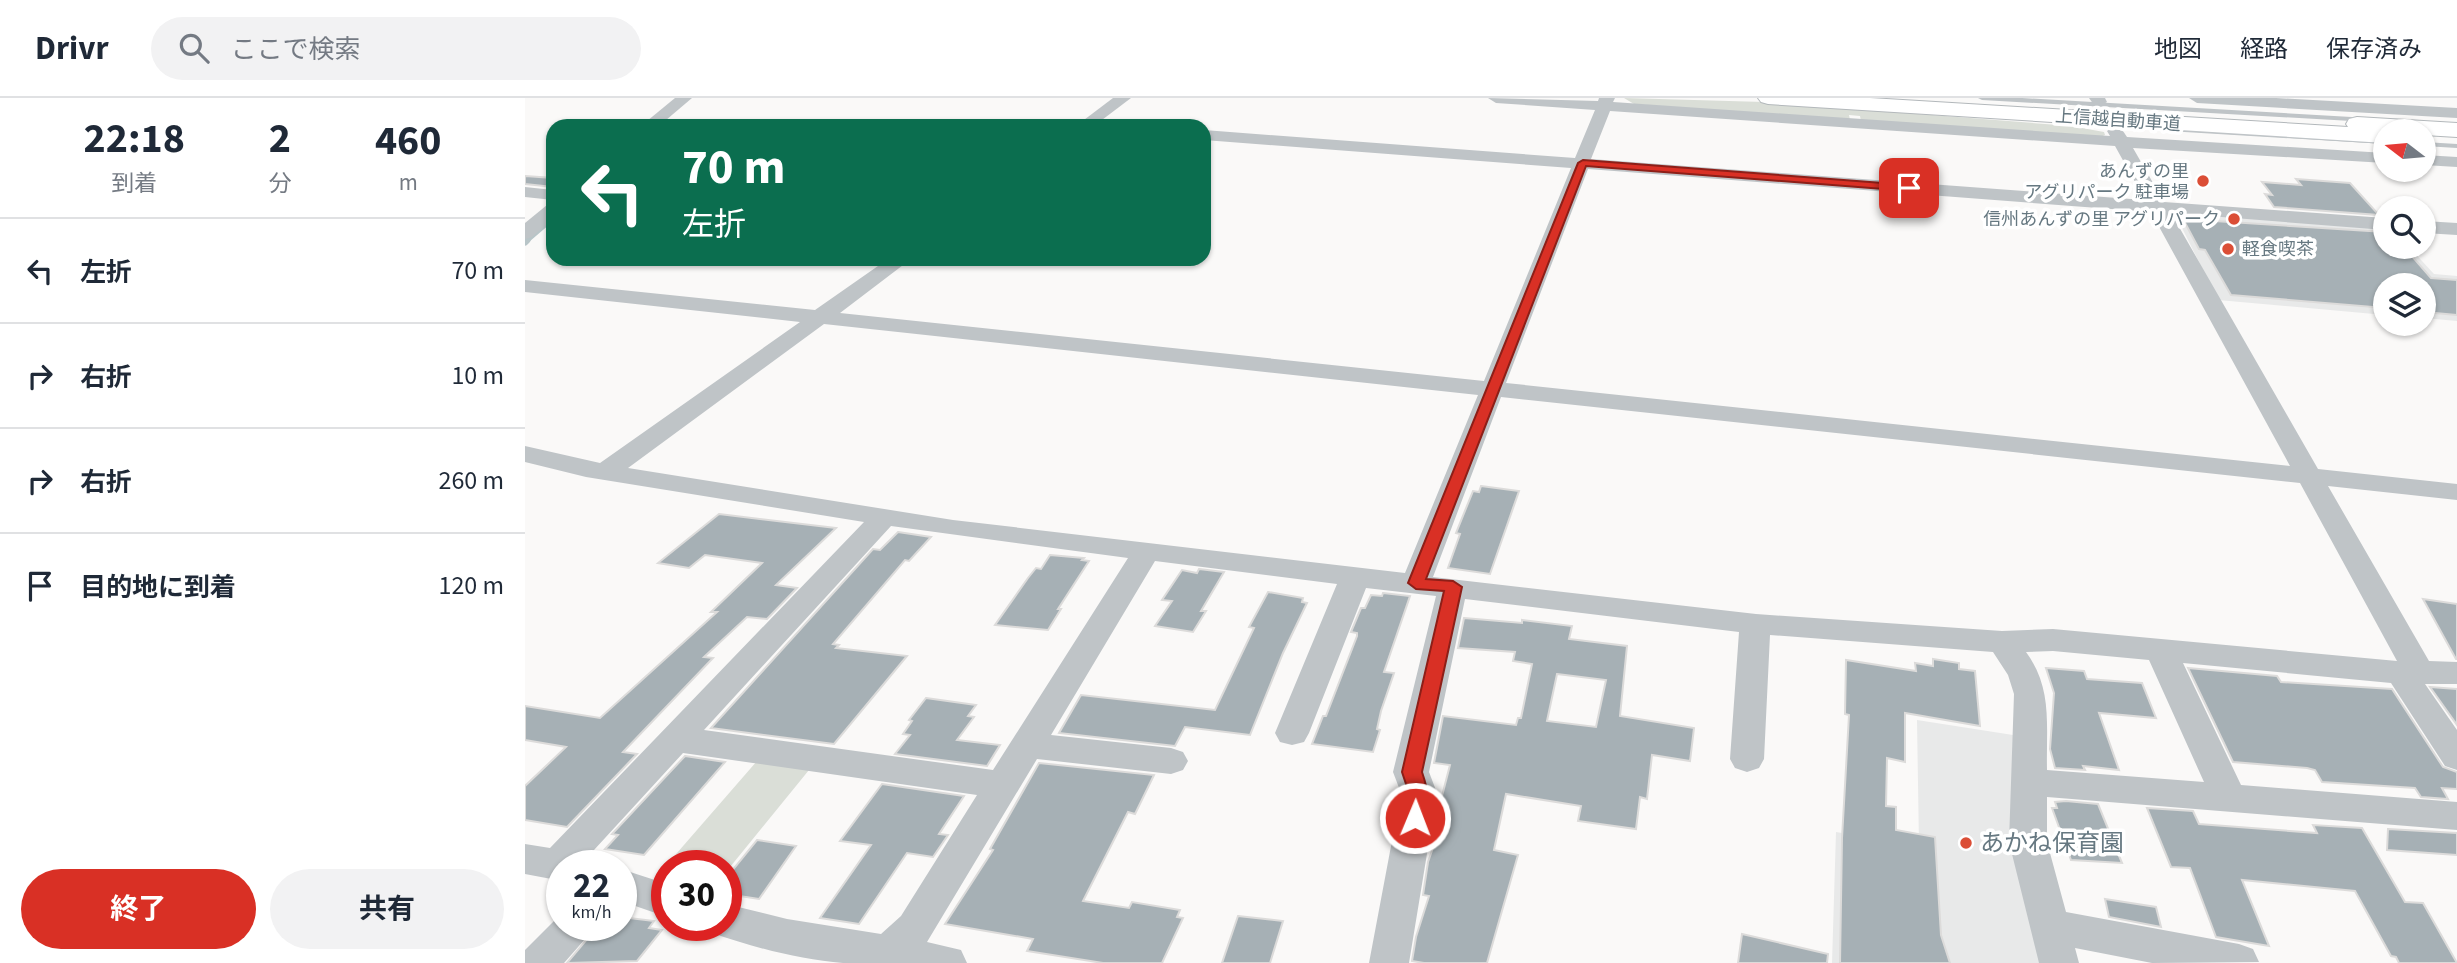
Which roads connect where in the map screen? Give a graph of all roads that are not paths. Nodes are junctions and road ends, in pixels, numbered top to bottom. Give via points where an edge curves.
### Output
1 (684, 98) edge
2 (1123, 98) edge
3 (1496, 98) edge
4 (1757, 98) edge
5 (1768, 98) edge
6 (1894, 98) edge
7 (1982, 98) edge
8 (2197, 98) edge
9 (1606, 101) edge
10 (2457, 113) edge
11 (658, 119) edge
12 (1094, 119) edge
13 (2457, 128) edge
14 (2373, 135) edge
15 (1211, 136) edge
16 (2119, 136) junction
17 (2436, 139) edge
18 (2457, 140) edge
19 (2373, 141) edge
20 (2436, 145) edge
21 (2457, 146) edge
22 (2373, 157) edge
23 (2436, 161) edge
24 (2457, 162) edge
25 (1583, 163) junction
26 (525, 192) edge
27 (546, 194) edge
28 (2160, 207) junction
29 (539, 216) edge
30 (2373, 223) edge
31 (2436, 228) edge
32 (2457, 229) edge
33 (525, 233) edge
34 (891, 266) edge
35 (525, 286) edge
36 (820, 317) junction
37 (1493, 390) junction
38 (525, 454) edge
39 (605, 472) junction
40 (2309, 476) junction
41 (2457, 492) edge
42 (884, 517) junction
43 (1147, 550) junction
44 (1355, 577) junction
45 (1416, 583) junction
46 (1453, 587) junction
47 (1755, 624) junction
48 (2002, 642) junction
49 (2161, 651) junction
50 (2409, 672) junction
51 (2457, 673) edge
52 (1292, 733) dead end
53 (675, 739) junction
54 (1025, 745) junction
55 (2457, 757) edge
56 (1747, 759) dead end
57 (1171, 761) dead end
58 (2027, 782) junction
59 (1002, 785) junction
60 (2229, 797) junction
61 (2457, 816) edge
62 (563, 850) edge
63 (742, 925) edge
64 (559, 941) edge
65 (2054, 944) edge
66 (883, 958) edge
67 (2239, 962) edge
68 (539, 963) edge
69 (947, 963) edge
70 (1389, 963) edge

1 - 11 street
2 - 12 street
3 - 9 street
4 - 19 lane
5 - 14 highway, 上信越自動車道
6 - 13 highway, 上信越自動車道
7 - 13 lane
8 - 10 street
9 - 16 street
9 - 25 street
15 - 25 street
16 - 22 street
16 - 28 street
17 - 18 highway
20 - 21 lane
23 - 24 street
25 - 28 street
25 - 37 street
26 - 27 street
28 - 30 street
28 - 40 street
29 - 33 street
31 - 32 street
34 - 36 street
35 - 36 street
36 - 37 street
36 - 39 street
37 - 40 street
37 - 45 street
38 - 39 street
39 - 42 street
40 - 41 street
40 - 50 street
42 - 43 street
42 - 53 street
43 - 44 street
43 - 54 street
44 - 45 street
44 - 52 street
45 - 46 street
46 - 47 street
46 - 70 street via 1412,772 1419,793
47 - 48 street
47 - 56 street
48 - 49 street via 2053,640
48 - 58 street via 2024,673 2030,694
49 - 50 street
49 - 60 street
50 - 51 street
50 - 55 street
53 - 59 street
53 - 62 street
54 - 57 street
54 - 59 street
58 - 60 street
58 - 65 street via 2028,842
59 - 66 street via 915,929
60 - 61 street
63 - 66 street
64 - 68 street
65 - 67 street
66 - 69 street

